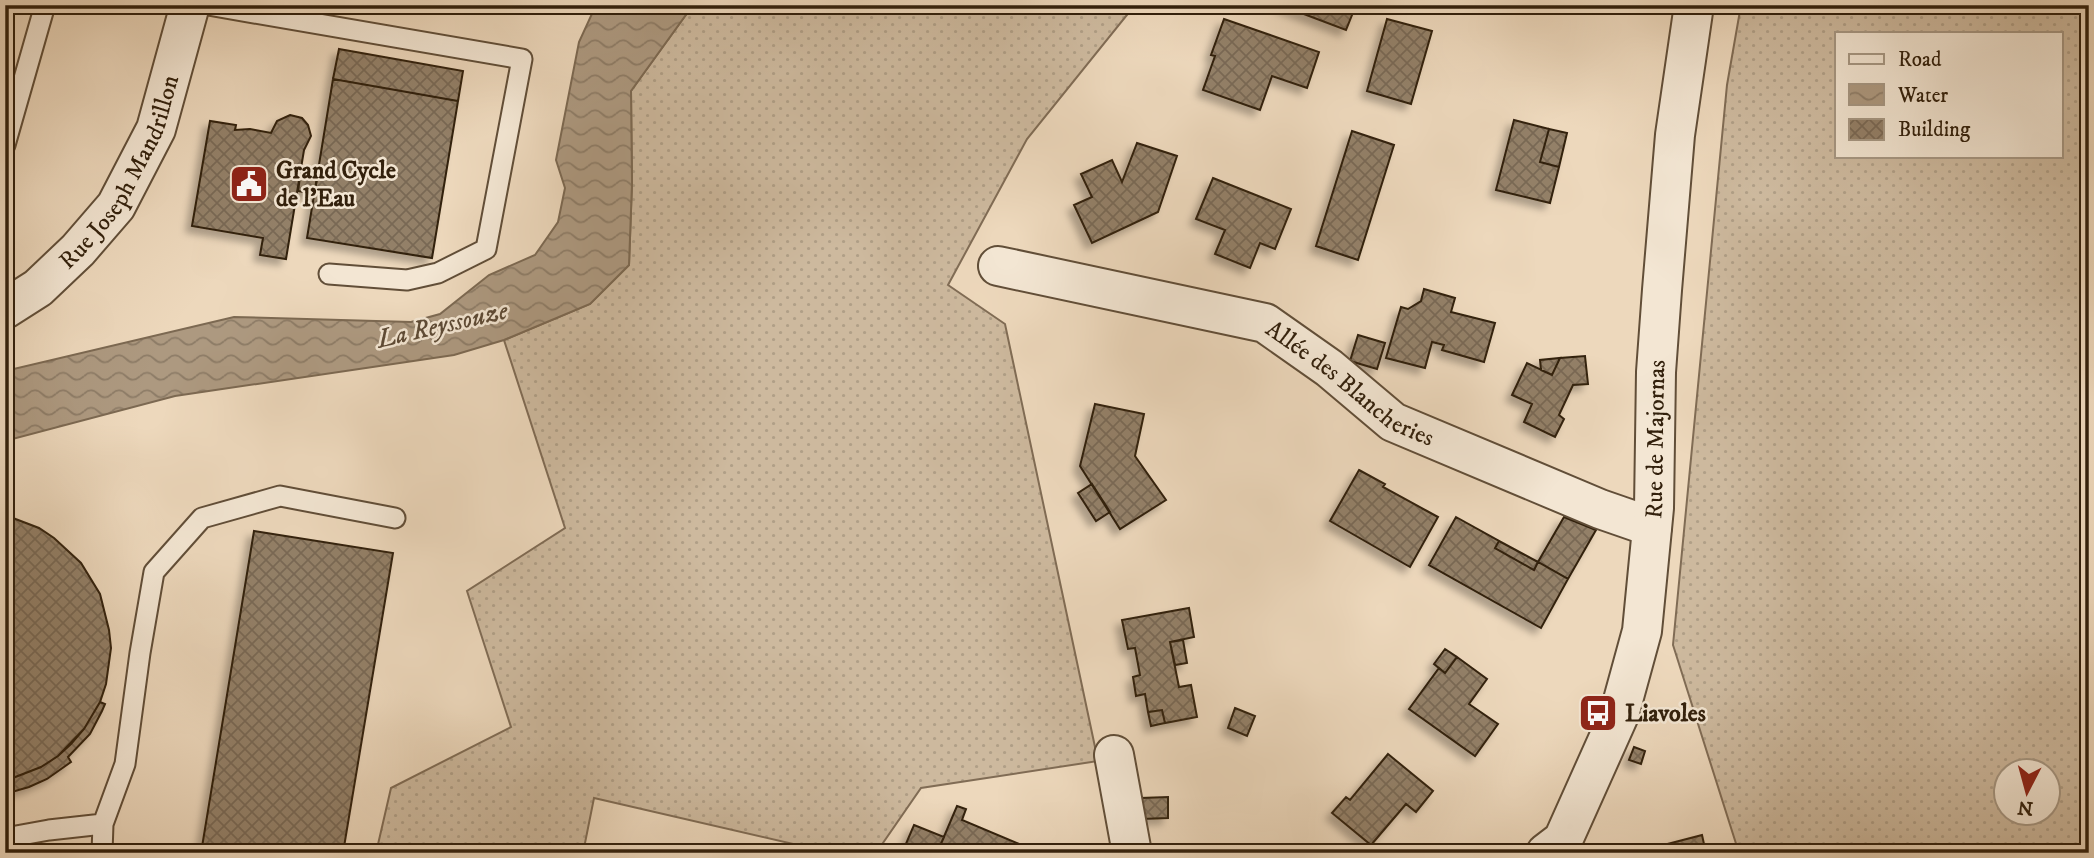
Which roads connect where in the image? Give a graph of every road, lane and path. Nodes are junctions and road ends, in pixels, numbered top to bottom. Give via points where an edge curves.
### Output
1 (45, 5) edge
2 (190, 5) edge
3 (208, 5) edge
4 (1694, 5) edge
5 (5, 145) edge
6 (998, 266) dead end
7 (329, 274) dead end
8 (5, 309) edge
9 (395, 518) dead end
10 (1652, 527) junction
11 (1114, 755) dead end
12 (103, 824) junction
13 (5, 838) edge
14 (1562, 849) edge
15 (102, 853) edge
16 (1132, 853) edge

1 - 5 lane
2 - 8 street, Rue Joseph Mandrillon via 156,129 116,206 38,288
3 - 7 lane via 522,59 486,249 438,273 407,280
4 - 10 street, Rue de Majornas via 1675,135 1662,290
6 - 10 street, Allée des Blancheries via 1265,323 1329,368 1393,422
9 - 12 lane via 280,496 202,518 154,572 125,764
10 - 14 street, Rue de Majornas via 1642,631 1632,671 1619,715
11 - 16 street
12 - 13 lane
12 - 15 lane

